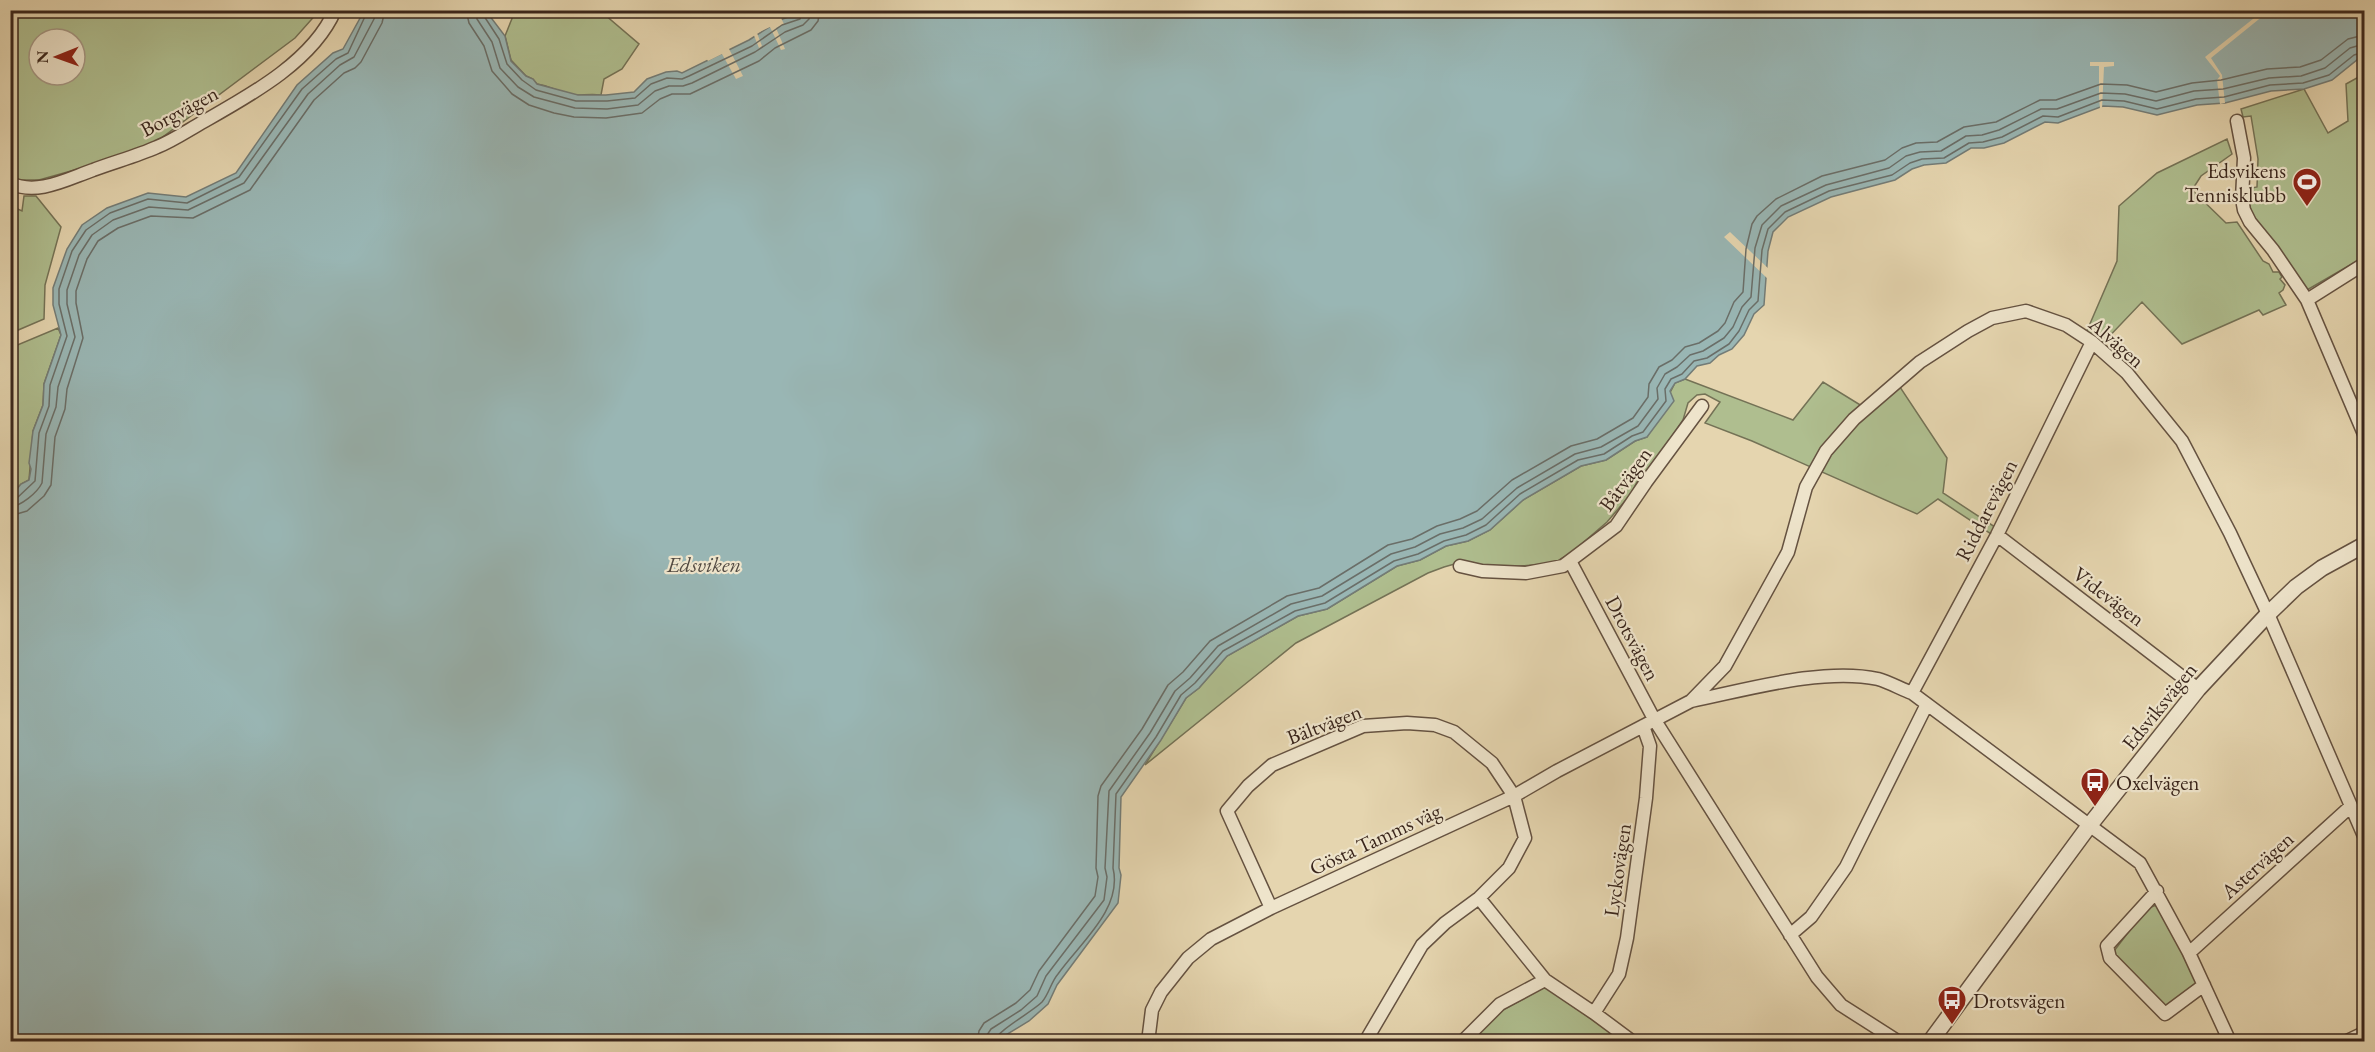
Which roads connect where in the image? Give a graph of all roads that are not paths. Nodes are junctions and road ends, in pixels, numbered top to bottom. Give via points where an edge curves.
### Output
1 (335, 10) edge
2 (2236, 121) dead end
3 (10, 183) edge
4 (2364, 264) edge
5 (2307, 300) junction
6 (2092, 342) junction
7 (1702, 406) dead end
8 (2364, 434) edge
9 (1997, 535) junction
10 (2364, 545) edge
11 (1570, 561) junction
12 (1460, 566) dead end
13 (2268, 614) junction
14 (2198, 689) junction
15 (1912, 693) junction
16 (1691, 701) junction
17 (1927, 704) junction
18 (1654, 720) junction
19 (1514, 796) junction
20 (2351, 806) junction
21 (2089, 826) junction
22 (2364, 836) edge
23 (2157, 891) junction
24 (1479, 898) junction
25 (1271, 908) junction
26 (1790, 935) junction
27 (2189, 953) junction
28 (1545, 980) junction
29 (2204, 985) junction
30 (1594, 1013) junction
31 (2364, 1033) edge
32 (1148, 1041) edge
33 (1365, 1041) edge
34 (1462, 1041) edge
35 (1633, 1041) edge
36 (1899, 1041) edge
37 (1930, 1041) edge
38 (2229, 1041) edge
39 (2345, 1041) edge

1 - 3 street, Borgvägen via 300,58 241,100 159,147 44,187 21,188
2 - 5 street via 2244,158 2244,210
4 - 5 street
5 - 8 street
6 - 9 street, Riddarevägen
6 - 13 street, Alvägen via 2127,373 2182,441
6 - 16 street, Alvägen via 2066,325 2025,311 1992,318 1920,362 1854,419 1826,451 1806,487 1788,552 1725,666
7 - 11 street, Båtvägen via 1616,526
9 - 14 street, Videvägen
9 - 15 street, Riddarevägen
10 - 13 street, Edsviksvägen via 2322,568
11 - 12 street, Båtvägen via 1526,573
11 - 18 street, Drotsvägen
13 - 14 street, Edsviksvägen
13 - 20 street, Alvägen
14 - 21 street, Edsviksvägen
15 - 16 street via 1880,680 1825,676
15 - 17 street
16 - 18 street, Alvägen
17 - 21 street
17 - 26 street via 1846,867 1811,917
18 - 19 street, Gösta Tamms väg
18 - 26 street, Drotsvägen
18 - 30 street, Lyckovägen via 1627,938 1619,974
19 - 24 street, Bältvägen via 1525,838 1509,868
19 - 25 street, Gösta Tamms väg
19 - 25 street, Bältvägen via 1492,763 1454,732 1435,725 1363,726 1272,765 1227,810
20 - 22 street, Alvägen
20 - 27 street, Astervägen
21 - 23 street via 2140,863
21 - 37 street, Edsviksvägen
23 - 27 street
23 - 29 street via 2107,946 2110,958 2165,1014
24 - 28 street
24 - 33 street, Bältvägen via 1422,945
25 - 32 street, Gösta Tamms väg via 1212,939 1188,958 1152,1010
26 - 36 street, Drotsvägen via 1841,1005
27 - 29 street
28 - 30 street
28 - 34 street via 1500,1004
29 - 38 street
30 - 35 street
31 - 39 street

